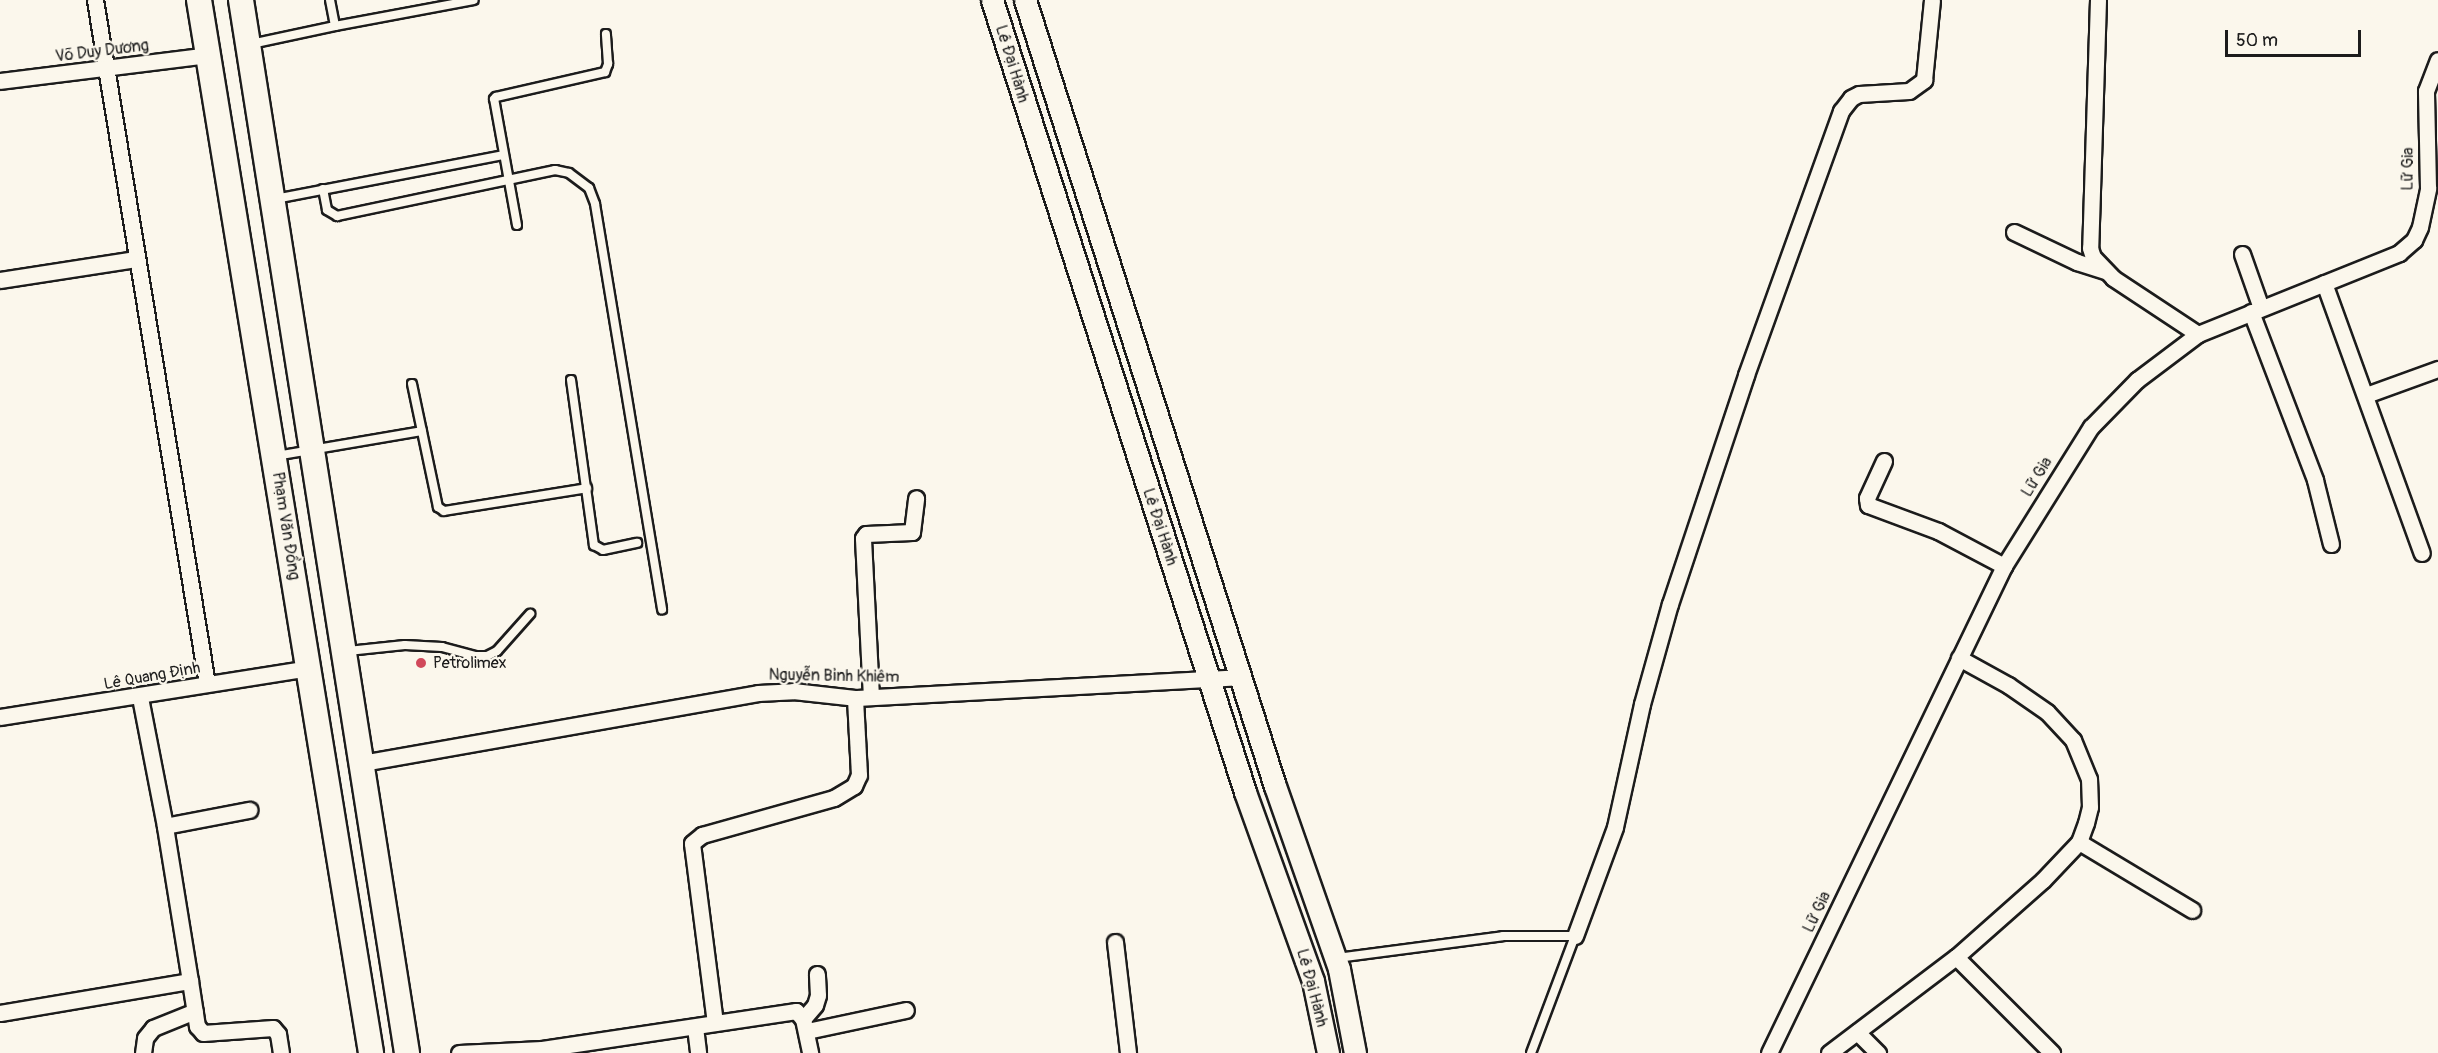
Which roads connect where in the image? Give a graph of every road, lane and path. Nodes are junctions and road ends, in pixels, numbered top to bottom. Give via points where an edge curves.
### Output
1 (95, 0) edge
2 (199, 0) edge
3 (241, 0) edge
4 (330, 0) edge
5 (474, 0) edge
6 (992, 0) edge
7 (1025, 0) edge
8 (1932, 0) edge
9 (2098, 0) edge
10 (335, 26) junction
11 (606, 34) dead end
12 (248, 45) junction
13 (208, 55) junction
14 (2438, 60) edge
15 (106, 70) junction
16 (0, 81) edge
17 (503, 154) junction
18 (508, 180) junction
19 (2433, 188) edge
20 (323, 189) junction
21 (272, 199) junction
22 (517, 225) dead end
23 (2014, 232) dead end
24 (2242, 254) dead end
25 (136, 259) junction
26 (2104, 271) junction
27 (0, 280) edge
28 (2324, 283) junction
29 (2256, 310) junction
30 (2198, 334) junction
31 (2438, 369) edge
32 (571, 380) dead end
33 (412, 384) dead end
34 (2366, 395) junction
35 (422, 430) junction
36 (312, 450) junction
37 (274, 456) junction
38 (1884, 461) dead end
39 (587, 488) junction
40 (916, 498) dead end
41 (637, 543) dead end
42 (2331, 544) dead end
43 (2422, 553) dead end
44 (2004, 566) junction
45 (662, 609) dead end
46 (530, 614) dead end
47 (344, 652) junction
48 (1959, 658) junction
49 (309, 668) junction
50 (1240, 677) junction
51 (1209, 680) junction
52 (207, 684) junction
53 (140, 697) junction
54 (871, 697) junction
55 (855, 698) junction
56 (0, 717) edge
57 (362, 763) junction
58 (249, 810) dead end
59 (165, 826) junction
60 (2079, 842) junction
61 (2192, 910) dead end
62 (1575, 936) junction
63 (1115, 942) dead end
64 (1956, 957) junction
65 (1335, 958) junction
66 (817, 974) dead end
67 (190, 981) junction
68 (906, 1010) dead end
69 (195, 1011) junction
70 (0, 1013) edge
71 (715, 1023) junction
72 (805, 1025) junction
73 (694, 1027) junction
74 (1857, 1032) junction
75 (143, 1053) edge
76 (281, 1053) edge
77 (371, 1053) edge
78 (408, 1053) edge
79 (459, 1053) edge
80 (698, 1053) edge
81 (810, 1053) edge
82 (1128, 1053) edge
83 (1328, 1053) edge
84 (1354, 1053) edge
85 (1531, 1053) edge
86 (1768, 1053) edge
87 (1829, 1053) edge
88 (1878, 1053) edge
89 (2052, 1053) edge

1 - 15 street
2 - 13 main road, Phạm Văn Đồng
3 - 12 main road
4 - 10 lane
5 - 10 lane
6 - 51 main road, Lê Đại Hành
7 - 50 main road, Lê Đại Hành
8 - 62 street via 1924,80 1909,91 1859,94 1841,111 1670,604 1642,704 1615,827
9 - 26 street via 2090,238 2093,257
10 - 12 lane
11 - 17 lane via 608,64 604,72 496,96
12 - 21 main road
13 - 15 street, Võ Duy Dương
13 - 37 main road, Phạm Văn Đồng
14 - 19 street, Lữ Gia via 2426,90
15 - 16 street, Võ Duy Dương
15 - 25 street
17 - 18 lane
17 - 20 lane
18 - 20 lane via 337,216 327,210
18 - 22 lane
18 - 45 lane via 555,170 569,173 589,188 595,204
19 - 28 street, Lữ Gia via 2414,240 2399,253
20 - 21 lane
21 - 36 main road
23 - 26 street
24 - 29 street
25 - 27 street
25 - 52 street
26 - 30 street
28 - 29 street, Lữ Gia
28 - 34 street
29 - 30 street, Lữ Gia
29 - 42 street via 2315,480
30 - 44 street, Lữ Gia via 2137,380 2091,427
31 - 34 street
32 - 39 lane
33 - 35 lane
34 - 43 street
35 - 36 lane
35 - 39 lane via 438,507 444,511
36 - 37 lane
36 - 47 main road
37 - 49 main road, Phạm Văn Đồng
38 - 44 street via 1867,498 1868,505 1938,531
39 - 41 lane via 594,545 598,549
40 - 54 street via 912,532 866,534 862,542
44 - 48 street, Lữ Gia
46 - 47 lane via 497,651 487,656 405,645
47 - 57 main road
48 - 60 street via 2047,712 2073,740 2085,763 2091,795
48 - 86 street, Lữ Gia
49 - 52 street, Lê Quang Định
49 - 77 main road, Phạm Văn Đồng
50 - 51 street, Nguyễn Bỉnh Khiêm
50 - 65 main road, Lê Đại Hành
51 - 54 street, Nguyễn Bỉnh Khiêm
51 - 83 main road, Lê Đại Hành via 1314,981
52 - 53 street, Lê Quang Định
53 - 56 street, Lê Quang Định
53 - 59 street
54 - 55 street, Nguyễn Bỉnh Khiêm
55 - 57 street, Nguyễn Bỉnh Khiêm via 793,691 759,693
55 - 71 street via 859,775 854,786 834,798 702,835 692,843
57 - 78 main road
58 - 59 street
59 - 67 street
60 - 61 street
60 - 64 street via 2043,880
62 - 65 lane via 1503,936
62 - 85 lane
63 - 82 street
64 - 74 street
64 - 89 street
65 - 84 main road, Lê Đại Hành
66 - 72 street via 818,995
67 - 69 street
67 - 70 street
68 - 72 street
69 - 75 street via 153,1028 145,1038
69 - 76 street via 197,1026 203,1033 273,1029 278,1034
71 - 72 street via 788,1011 800,1014
71 - 73 street
72 - 81 street
73 - 79 street via 542,1049
73 - 80 street
74 - 87 street
74 - 88 street

